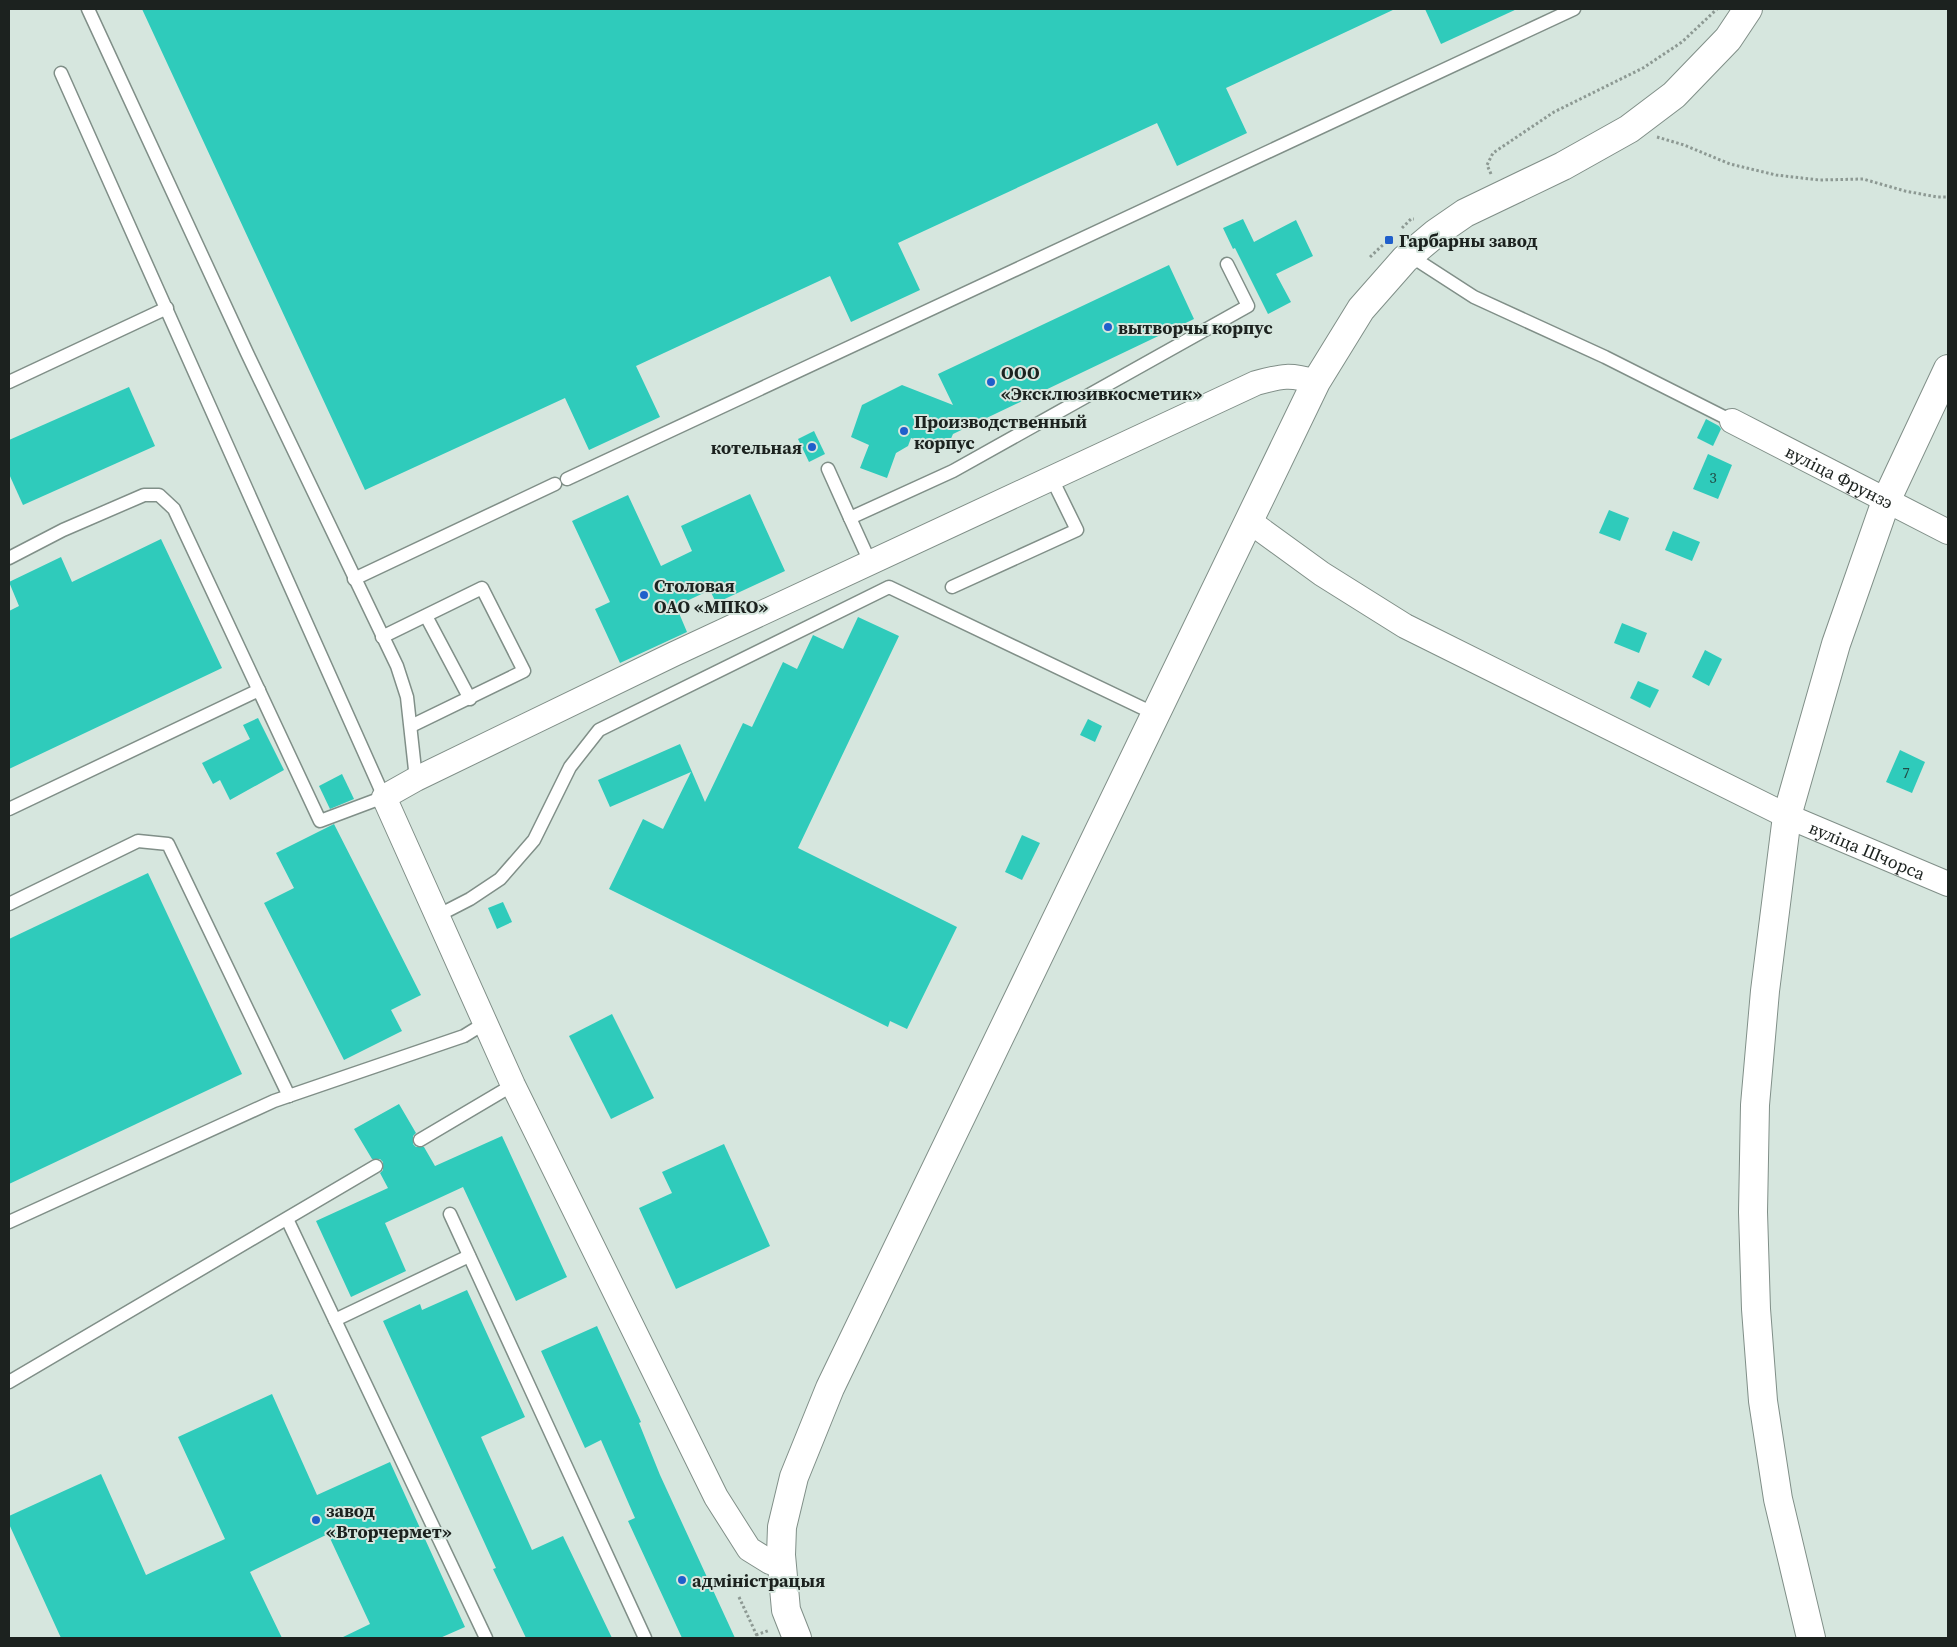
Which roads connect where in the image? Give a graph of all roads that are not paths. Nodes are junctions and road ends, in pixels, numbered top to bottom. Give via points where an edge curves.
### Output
1 (88, 9) edge
2 (1574, 9) edge
3 (1748, 9) edge
4 (61, 73) dead end
5 (1410, 255) junction
6 (1227, 264) dead end
7 (168, 308) junction
8 (1948, 369) edge
9 (9, 382) edge
10 (1316, 382) junction
11 (1732, 421) joint
12 (828, 469) dead end
13 (1052, 479) junction
14 (1886, 501) junction
15 (850, 518) junction
16 (1249, 521) junction
17 (1948, 532) edge
18 (9, 558) edge
19 (870, 562) junction
20 (354, 578) junction
21 (952, 587) dead end
22 (426, 616) junction
23 (382, 637) junction
24 (259, 690) junction
25 (470, 699) junction
26 (1156, 714) junction
27 (411, 726) junction
28 (416, 779) junction
29 (384, 797) junction
30 (9, 808) edge
31 (1787, 816) junction
32 (1948, 884) edge
33 (9, 904) edge
34 (437, 916) junction
35 (485, 1023) junction
36 (513, 1085) junction
37 (289, 1096) junction
38 (420, 1140) dead end
39 (376, 1166) dead end
40 (450, 1214) dead end
41 (286, 1219) junction
42 (9, 1222) edge
43 (469, 1256) junction
44 (335, 1320) junction
45 (9, 1382) edge
46 (782, 1565) junction
47 (486, 1638) edge
48 (645, 1638) edge
49 (797, 1638) edge
50 (1811, 1638) edge

1 - 20 lane
2 - 20 lane
3 - 5 street via 1728,39 1674,95 1629,128 1564,166 1465,213
4 - 7 lane
5 - 10 street via 1384,280 1362,309
5 - 11 lane via 1474,297 1606,357
6 - 15 lane via 1248,306 953,471
7 - 9 lane
7 - 29 lane
8 - 14 street
10 - 13 street via 1281,376 1256,383
10 - 16 street
11 - 14 street, вуліца Фрунзэ
12 - 15 lane
13 - 19 street
13 - 21 lane via 1077,530
14 - 17 street, вуліца Фрунзэ
14 - 31 street via 1836,644
15 - 19 lane
16 - 26 street
16 - 31 street, вуліца Шчорса via 1322,574 1405,626
18 - 24 lane via 63,530 144,495 159,495 174,509
19 - 28 street
20 - 23 lane
22 - 23 lane
22 - 25 lane
22 - 25 lane via 482,588 524,671
23 - 27 lane via 396,666
24 - 29 lane via 320,821
24 - 30 lane
25 - 27 lane
26 - 34 lane via 889,587 599,730 570,767 528,847 500,879
26 - 46 street via 830,1388 789,1494 782,1527
27 - 28 lane
28 - 29 street
29 - 34 street
31 - 32 street, вуліца Шчорса
31 - 50 street via 1765,991 1755,1105 1753,1212 1763,1401 1778,1499
33 - 37 lane via 138,841 168,844
34 - 35 street
35 - 36 street
35 - 37 lane via 464,1036
36 - 38 lane
36 - 46 street via 716,1497 749,1549 770,1562
37 - 42 lane
39 - 41 lane
40 - 43 lane
41 - 44 lane
41 - 45 lane
43 - 44 lane
43 - 48 lane
44 - 47 lane
46 - 49 street via 786,1610

